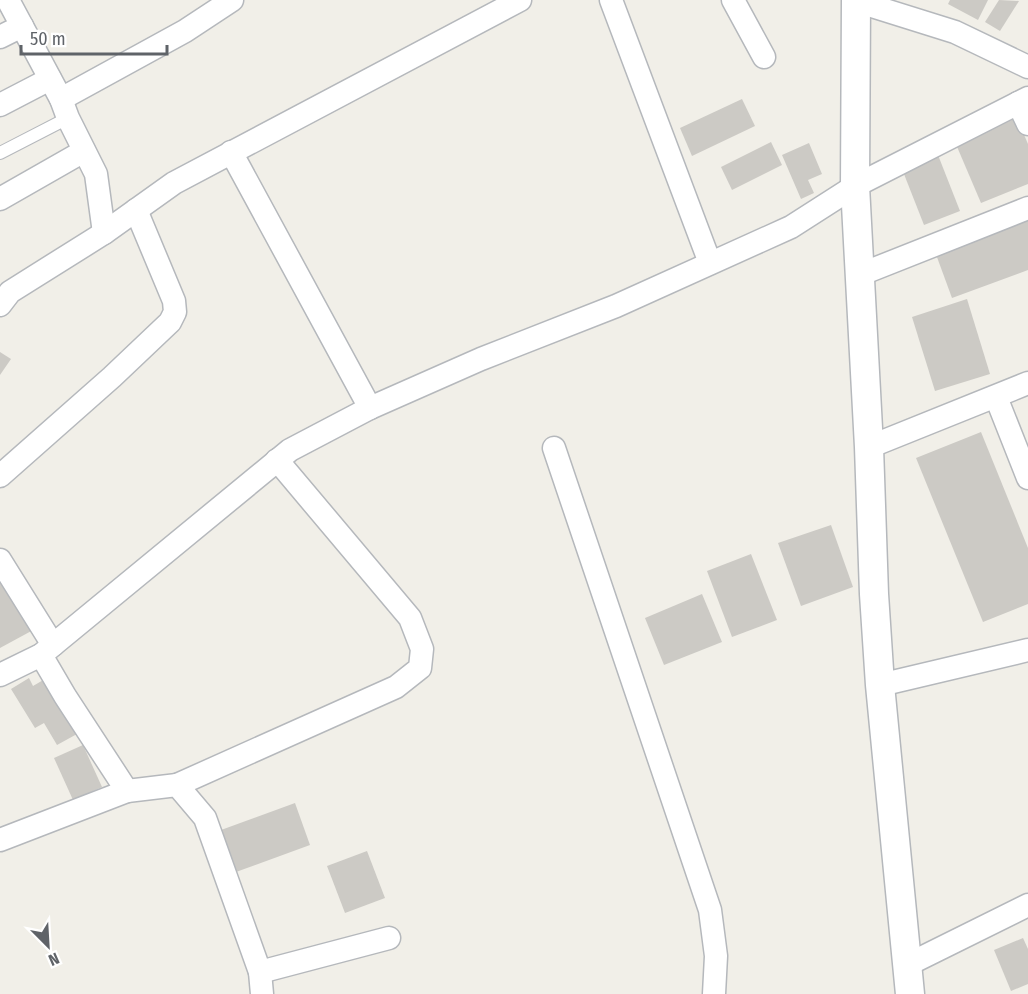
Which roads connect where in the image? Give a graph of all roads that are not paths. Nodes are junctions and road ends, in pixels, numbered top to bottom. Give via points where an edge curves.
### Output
1 (8, 0) edge
2 (232, 0) edge
3 (520, 0) edge
4 (611, 0) edge
5 (733, 0) edge
6 (856, 1) edge
7 (22, 26) junction
8 (0, 37) edge
9 (764, 57) dead end
10 (1028, 66) edge
11 (60, 99) junction
12 (1023, 101) edge
13 (0, 105) edge
14 (1028, 124) edge
15 (84, 151) junction
16 (231, 152) junction
17 (0, 153) edge
18 (855, 186) junction
19 (0, 199) edge
20 (1028, 208) edge
21 (136, 210) junction
22 (104, 232) junction
23 (710, 263) junction
24 (859, 276) junction
25 (3, 291) edge
26 (1028, 383) edge
27 (996, 397) junction
28 (370, 408) junction
29 (869, 447) junction
30 (554, 448) dead end
31 (277, 460) junction
32 (0, 476) edge
33 (1028, 478) edge
34 (0, 560) edge
35 (47, 650) junction
36 (1028, 650) edge
37 (0, 675) edge
38 (880, 685) junction
39 (177, 785) junction
40 (127, 791) junction
41 (0, 840) edge
42 (1028, 905) edge
43 (389, 938) dead end
44 (907, 965) junction
45 (261, 983) edge
46 (714, 994) edge
47 (910, 994) edge

1 - 7 street
2 - 11 street via 185,31
3 - 16 street
4 - 23 street
5 - 9 street
6 - 10 street via 955,32
6 - 18 street
7 - 8 street
7 - 11 street
11 - 13 street
11 - 15 street
11 - 17 lane
12 - 14 street
12 - 18 street
15 - 19 street
15 - 22 street via 96,174
16 - 21 street via 174,183
16 - 28 street
18 - 23 street via 791,227
18 - 24 street
20 - 24 street
21 - 22 street
21 - 32 street via 174,301 175,312 170,322
22 - 25 street
23 - 28 street
24 - 29 street
26 - 27 street
27 - 29 street
27 - 33 street
28 - 31 street
29 - 38 street
30 - 46 street via 710,910 716,956
31 - 35 street
31 - 39 street via 410,618 422,650 420,668 396,687
34 - 35 street
35 - 37 street
35 - 40 street via 65,696
36 - 38 street
38 - 44 street
39 - 40 street
39 - 45 street via 205,818
40 - 41 street
42 - 44 street
43 - 45 street
44 - 47 street

